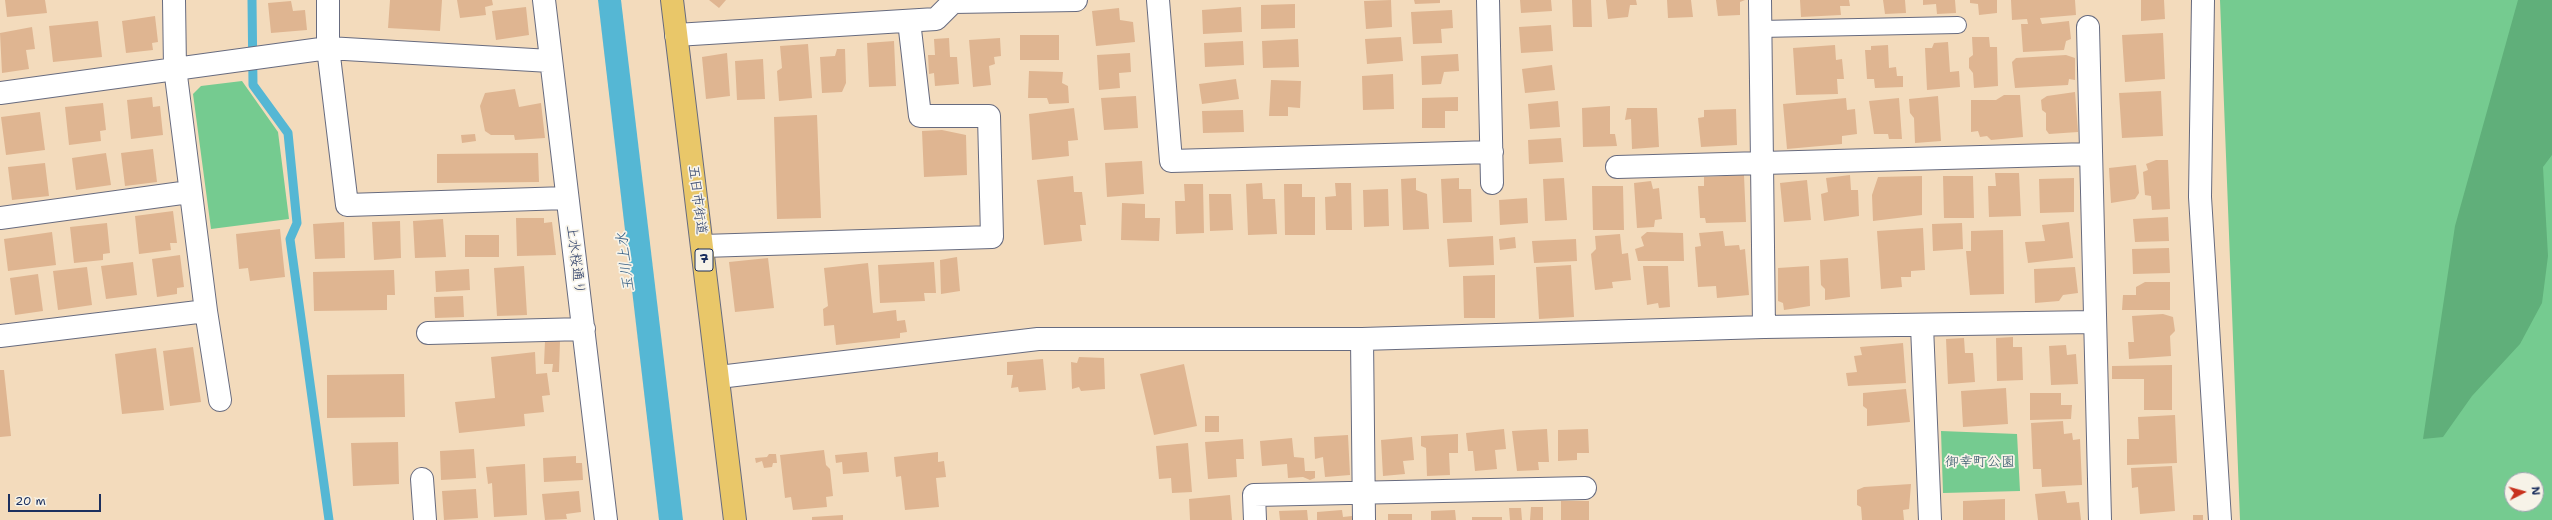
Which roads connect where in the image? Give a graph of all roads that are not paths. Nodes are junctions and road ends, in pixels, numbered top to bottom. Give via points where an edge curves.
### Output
1 (174, 0) edge
2 (328, 0) edge
3 (544, 0) edge
4 (672, 0) edge
5 (1076, 0) edge
6 (1158, 0) edge
7 (1488, 0) edge
8 (1760, 0) edge
9 (2203, 0) edge
10 (909, 21) junction
11 (1958, 25) dead end
12 (2088, 27) dead end
13 (1760, 29) junction
14 (676, 35) junction
15 (328, 48) junction
16 (550, 60) junction
17 (174, 68) junction
18 (0, 93) edge
19 (1492, 152) junction
20 (2090, 154) junction
21 (1760, 162) junction
22 (1617, 167) dead end
23 (1492, 182) dead end
24 (189, 192) junction
25 (567, 198) junction
26 (0, 218) edge
27 (703, 246) junction
28 (206, 311) junction
29 (2094, 322) junction
30 (1922, 326) junction
31 (1764, 327) junction
32 (584, 328) junction
33 (428, 333) dead end
34 (0, 336) edge
35 (1362, 339) junction
36 (719, 377) junction
37 (220, 400) dead end
38 (422, 479) dead end
39 (1585, 488) dead end
40 (1364, 492) junction
41 (425, 520) edge
42 (606, 520) edge
43 (735, 520) edge
44 (1256, 520) edge
45 (1364, 520) edge
46 (1930, 520) edge
47 (2100, 520) edge
48 (2220, 520) edge

1 - 17 street
2 - 15 street
3 - 16 street, 上水桜通り
4 - 14 main road, 五日市街道 / 7
5 - 10 street via 953,2 936,19
6 - 19 street via 1171,161
7 - 19 street
8 - 13 street
9 - 48 street via 2200,197
10 - 14 street
10 - 27 street via 920,116 989,116 992,237
11 - 13 lane
12 - 20 street
13 - 21 street
14 - 27 main road, 五日市街道 / 7
15 - 16 street
15 - 17 street
15 - 25 street via 347,205
16 - 25 street, 上水桜通り
17 - 18 street
17 - 24 street
19 - 23 street
20 - 21 street
20 - 29 street
21 - 22 street
21 - 31 street
24 - 26 street
24 - 28 street
25 - 32 street, 上水桜通り
27 - 36 main road, 五日市街道 / 7
28 - 34 street
28 - 37 street
29 - 30 street
29 - 47 street
30 - 31 street
30 - 46 street
31 - 35 street
32 - 33 street
32 - 42 street, 上水桜通り
35 - 36 street via 1038,339
35 - 40 street
36 - 43 main road, 五日市街道 / 7
38 - 41 street
39 - 40 street
40 - 44 street via 1254,495
40 - 45 street

